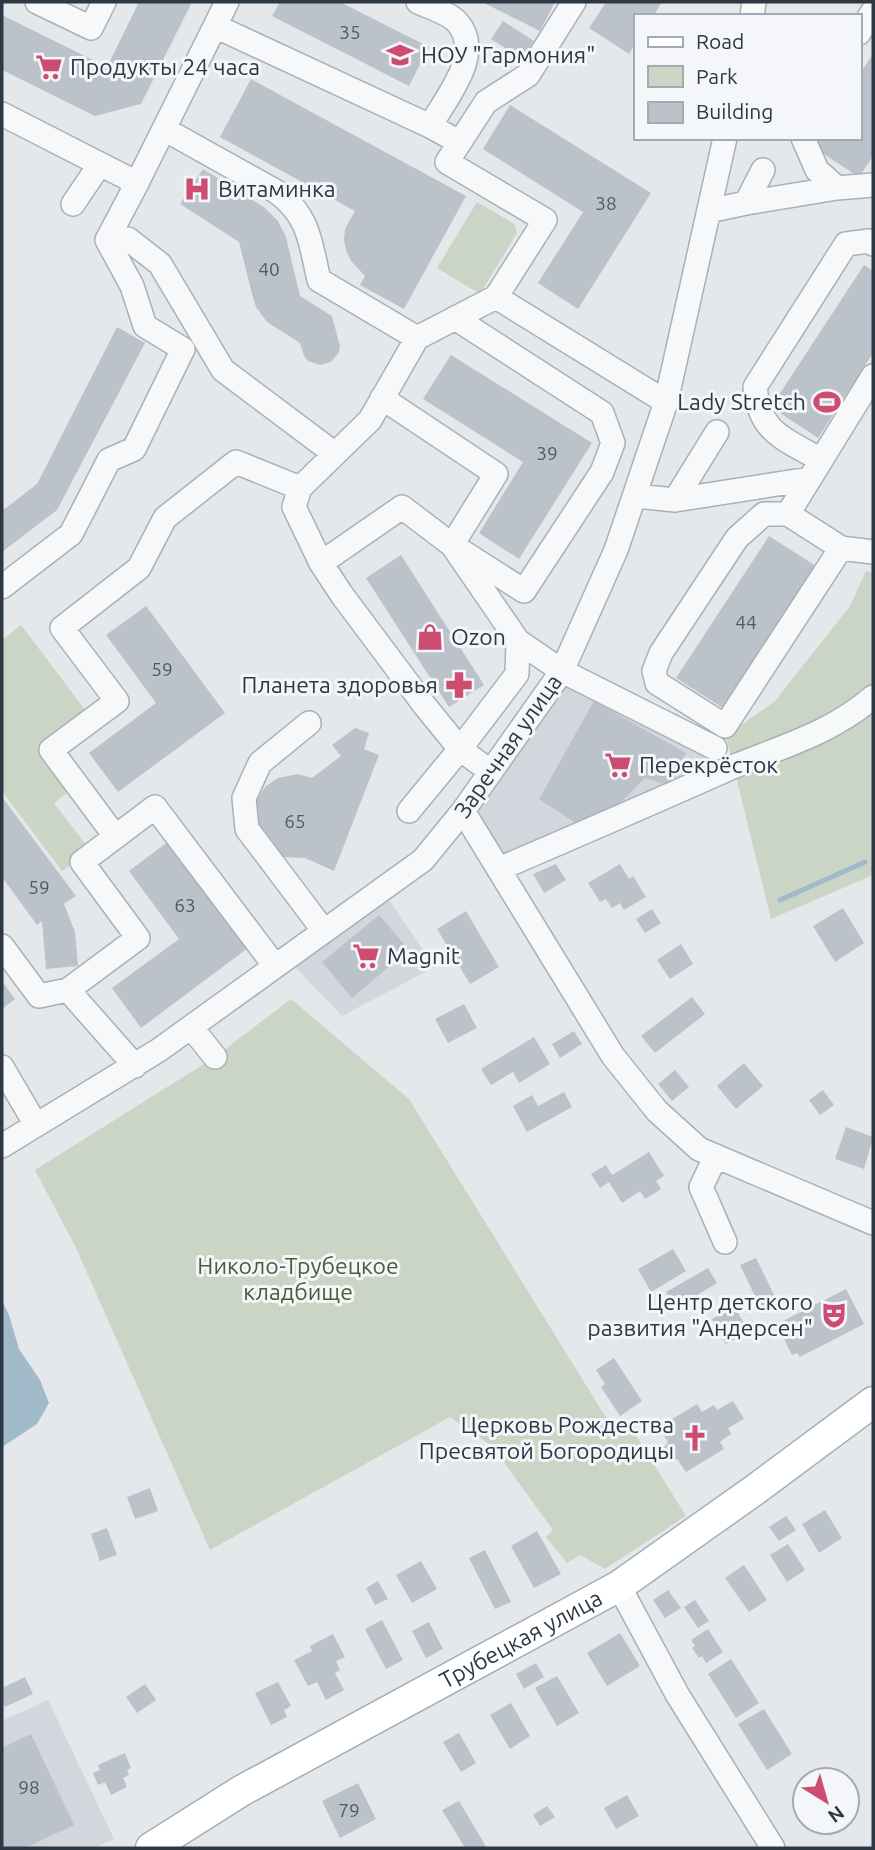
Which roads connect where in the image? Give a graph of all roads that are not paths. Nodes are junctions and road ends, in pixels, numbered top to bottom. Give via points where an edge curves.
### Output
1 (37, 2) edge
2 (104, 2) edge
3 (227, 2) edge
4 (418, 2) edge
5 (574, 2) edge
6 (873, 11) edge
7 (215, 26) junction
8 (861, 30) edge
9 (2, 114) edge
10 (430, 126) junction
11 (164, 130) junction
12 (725, 140) edge
13 (804, 140) edge
14 (459, 142) junction
15 (100, 164) junction
16 (762, 170) dead end
17 (138, 183) junction
18 (873, 184) edge
19 (837, 188) junction
20 (746, 202) junction
21 (73, 204) dead end
22 (709, 211) junction
23 (107, 240) junction
24 (873, 244) edge
25 (496, 297) junction
26 (455, 318) junction
27 (417, 338) junction
28 (873, 376) edge
29 (382, 398) junction
30 (666, 402) junction
31 (717, 432) dead end
32 (335, 454) junction
33 (815, 469) junction
34 (300, 488) junction
35 (636, 496) junction
36 (675, 500) junction
37 (788, 514) junction
38 (452, 545) junction
39 (841, 548) junction
40 (873, 552) edge
41 (321, 562) junction
42 (2, 587) edge
43 (518, 641) junction
44 (562, 671) junction
45 (873, 696) edge
46 (309, 723) dead end
47 (715, 748) dead end
48 (460, 749) junction
49 (491, 772) junction
50 (409, 810) dead end
51 (463, 811) junction
52 (116, 836) junction
53 (499, 869) junction
54 (324, 931) junction
55 (2, 946) edge
56 (275, 966) junction
57 (68, 990) junction
58 (191, 1027) junction
59 (215, 1057) dead end
60 (135, 1066) junction
61 (2, 1067) edge
62 (10, 1104) edge
63 (36, 1125) junction
64 (2, 1146) edge
65 (716, 1156) junction
66 (873, 1223) edge
67 (725, 1242) dead end
68 (873, 1402) edge
69 (619, 1586) junction
70 (151, 1848) edge
71 (773, 1848) edge

1 - 2 street via 91,28
3 - 7 street
4 - 10 street via 456,22 468,44 463,68
5 - 14 street via 528,75 485,102
6 - 8 street
7 - 10 street
7 - 11 street
9 - 15 street
10 - 14 street
11 - 17 street
11 - 27 street via 292,204 308,233 319,280
12 - 22 street, Заречная улица
13 - 19 street via 817,170
14 - 25 street via 447,162 545,220
15 - 17 street
15 - 21 street
16 - 20 street
17 - 23 street
18 - 19 street
19 - 20 street
20 - 22 street
22 - 30 street, Заречная улица
23 - 32 street via 128,239 160,264 223,370
23 - 42 street via 132,286 145,326 183,349 134,449 109,460 71,534
24 - 33 street via 846,244 755,387 757,406 769,430
25 - 26 street
25 - 30 street
26 - 27 street
26 - 38 street via 602,413 612,443 602,472 524,591
27 - 29 street
28 - 33 street
29 - 32 street via 370,420
29 - 38 street via 496,474
30 - 35 street, Заречная улица
31 - 36 street
32 - 34 street
33 - 36 street
33 - 37 street
34 - 41 street via 294,508
34 - 52 street via 236,462 165,518 139,568 62,628 117,701 51,750
35 - 36 street
35 - 44 street, Заречная улица via 617,550
37 - 39 street
37 - 39 street via 764,514 737,538 661,653 654,671 657,683 725,726
38 - 41 street via 402,507
38 - 43 street
39 - 40 street
41 - 48 street
43 - 44 street
43 - 48 street via 517,674
44 - 47 street
44 - 49 street, Заречная улица
45 - 53 street via 826,730
46 - 54 street via 260,763 243,798 247,829
48 - 49 street
48 - 50 street
49 - 51 street, Заречная улица
51 - 53 street
51 - 54 street, Заречная улица via 424,860
52 - 56 street via 155,807
52 - 57 street via 82,862 138,938
53 - 65 street via 613,1056 657,1111 699,1149
54 - 56 street, Заречная улица
55 - 57 street via 39,996
56 - 58 street, Заречная улица
57 - 60 street
58 - 59 street
58 - 60 street, Заречная улица
60 - 63 street, Заречная улица
61 - 62 street
62 - 63 street
63 - 64 street, Заречная улица
65 - 66 street
65 - 67 street via 701,1188
68 - 69 main road, Трубецкая улица
69 - 70 main road, Трубецкая улица via 242,1791
69 - 71 street via 677,1695

